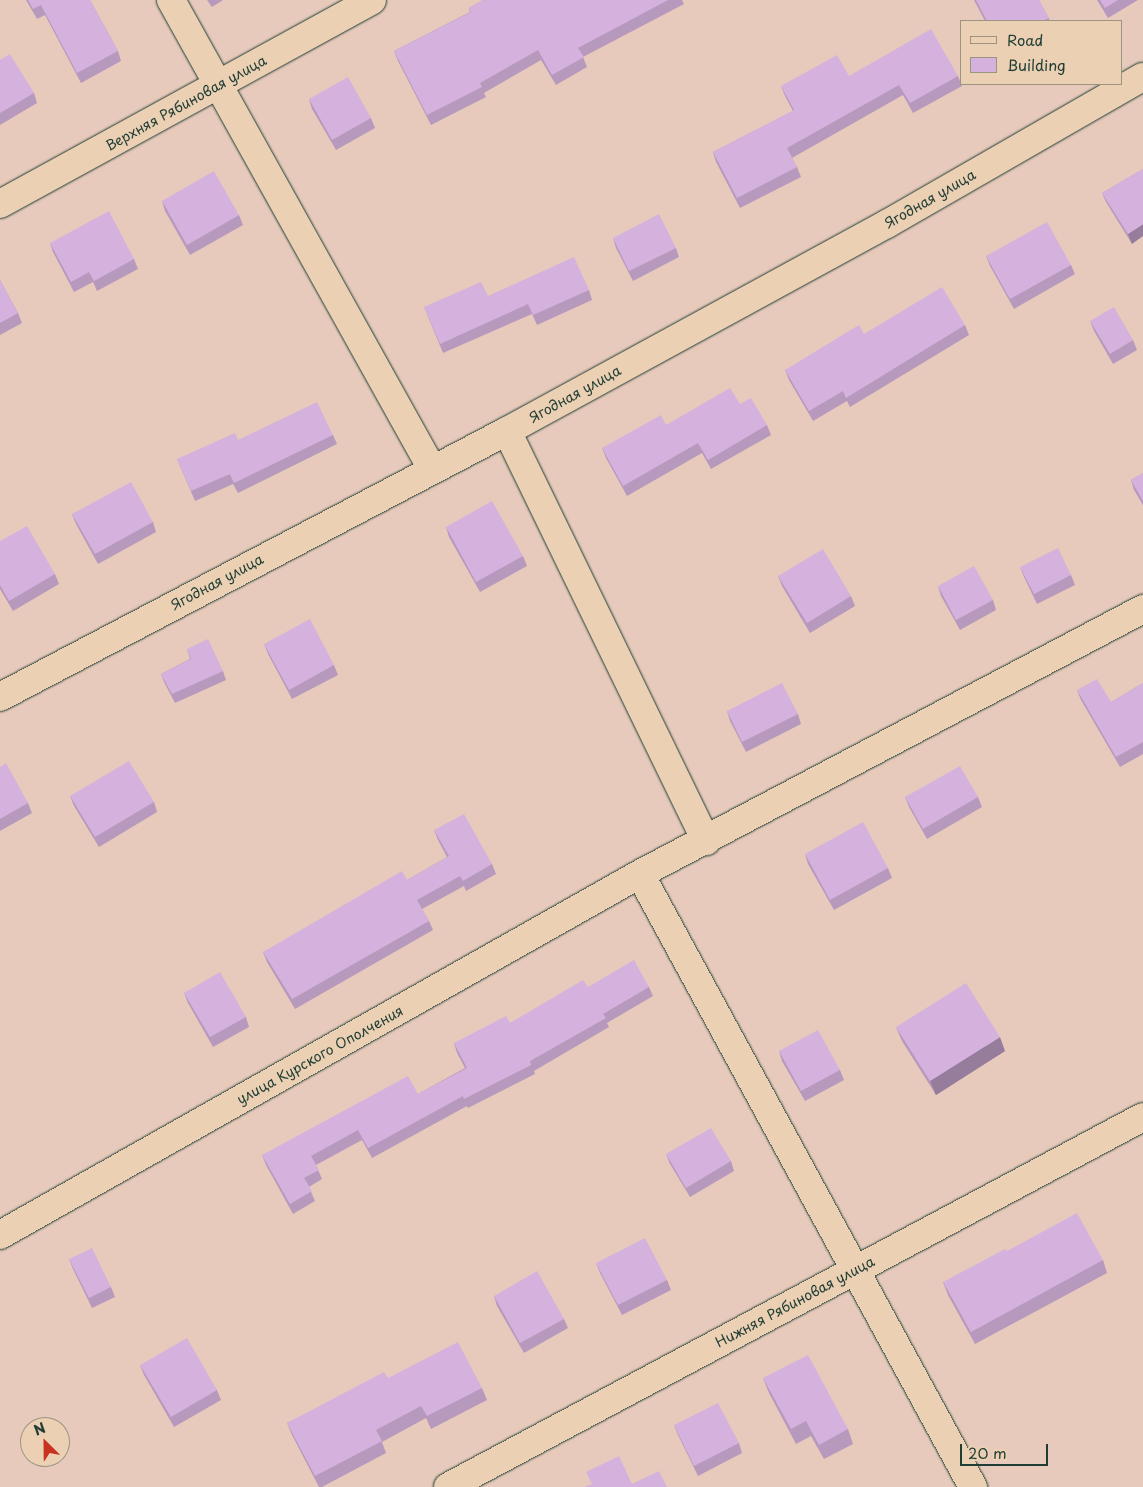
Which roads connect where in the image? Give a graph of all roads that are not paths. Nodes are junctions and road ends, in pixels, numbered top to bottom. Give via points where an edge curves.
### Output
1 (171, 0) edge
2 (372, 0) edge
3 (1143, 77) edge
4 (221, 85) junction
5 (0, 204) edge
6 (507, 431) junction
7 (432, 469) junction
8 (1143, 609) edge
9 (0, 696) edge
10 (706, 841) junction
11 (640, 874) junction
12 (1143, 1118) edge
13 (0, 1235) edge
14 (857, 1269) junction
15 (448, 1487) edge
16 (973, 1487) edge

1 - 4 street
2 - 4 street, Верхняя Рябиновая улица
3 - 6 street, Ягодная улица via 887,224
4 - 5 street, Верхняя Рябиновая улица
4 - 7 street
6 - 7 street, Ягодная улица
6 - 10 street
7 - 9 street, Ягодная улица
8 - 10 street, улица Курского Ополчения
10 - 11 street, улица Курского Ополчения
11 - 13 street, улица Курского Ополчения
11 - 14 street
12 - 14 street, Нижняя Рябиновая улица
14 - 15 street, Нижняя Рябиновая улица
14 - 16 street

